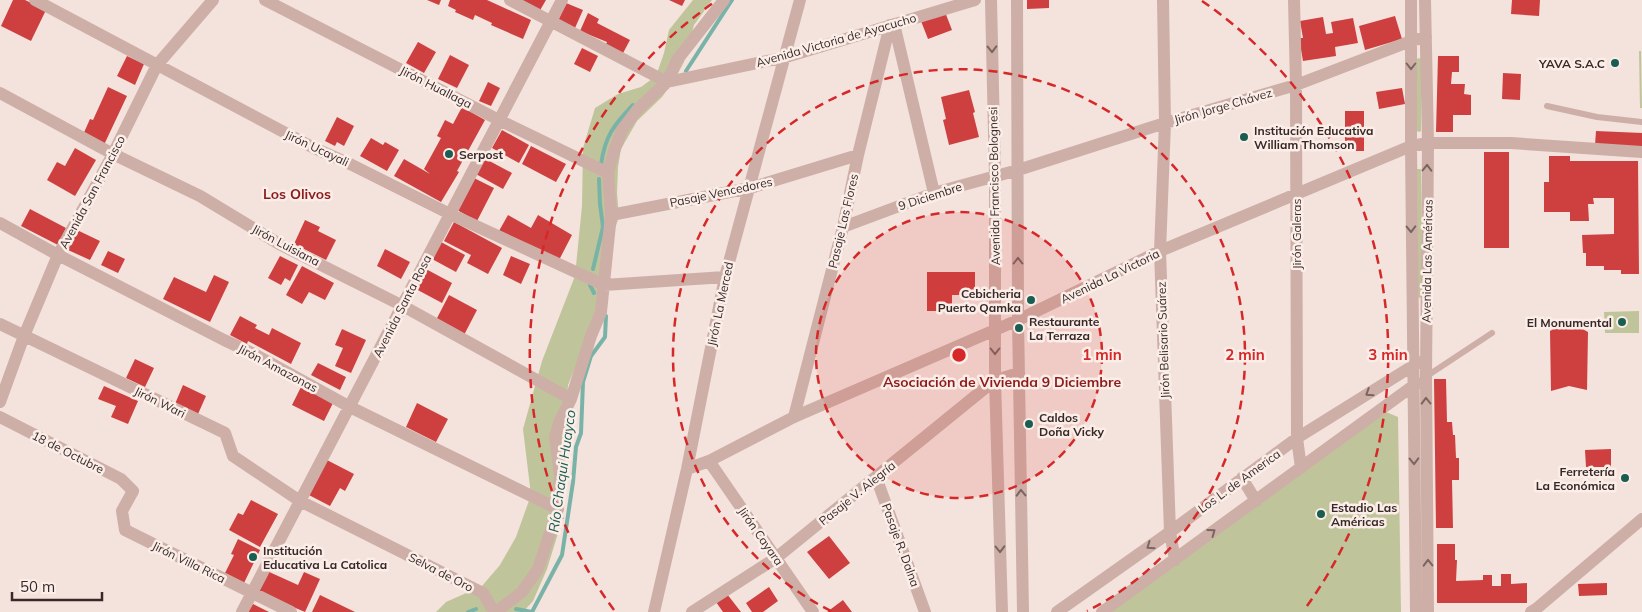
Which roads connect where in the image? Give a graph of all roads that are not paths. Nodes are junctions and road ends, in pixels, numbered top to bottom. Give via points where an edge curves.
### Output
1 (35, 0) edge
2 (213, 0) edge
3 (265, 0) edge
4 (510, 0) edge
5 (562, 0) edge
6 (724, 0) edge
7 (800, 0) edge
8 (975, 0) edge
9 (991, 0) edge
10 (1017, 0) edge
11 (1163, 0) edge
12 (1294, 0) edge
13 (1411, 0) edge
14 (1425, 0) edge
15 (551, 22) junction
16 (892, 24) junction
17 (1426, 37) junction
18 (1411, 41) junction
19 (786, 57) junction
20 (157, 65) junction
21 (667, 82) junction
22 (1296, 84) junction
23 (0, 92) edge
24 (1547, 106) dead end
25 (499, 120) junction
26 (1642, 122) edge
27 (1165, 123) junction
28 (1428, 143) junction
29 (1411, 146) junction
30 (1642, 152) edge
31 (112, 154) junction
32 (858, 155) junction
33 (1018, 170) junction
34 (608, 173) junction
35 (994, 176) junction
36 (750, 188) junction
37 (934, 193) junction
38 (1296, 195) junction
39 (450, 214) junction
40 (611, 215) junction
41 (0, 222) edge
42 (842, 227) junction
43 (1160, 251) junction
44 (58, 255) junction
45 (725, 277) junction
46 (604, 285) junction
47 (403, 306) junction
48 (1018, 320) junction
49 (0, 324) edge
50 (994, 330) junction
51 (1492, 333) dead end
52 (24, 336) junction
53 (1426, 359) junction
54 (1413, 364) junction
55 (1019, 373) junction
56 (1426, 377) junction
57 (995, 380) junction
58 (1413, 385) junction
59 (571, 399) junction
60 (0, 402) edge
61 (1348, 406) junction
62 (350, 407) junction
63 (0, 417) edge
64 (794, 417) junction
65 (1358, 426) junction
66 (1297, 438) junction
67 (709, 461) junction
68 (1301, 468) junction
69 (687, 469) junction
70 (876, 477) junction
71 (1242, 478) junction
72 (133, 491) joint
73 (300, 501) junction
74 (1256, 501) junction
75 (558, 509) junction
76 (1021, 512) junction
77 (999, 517) junction
78 (1642, 519) edge
79 (1170, 532) junction
80 (776, 558) junction
81 (1175, 560) junction
82 (251, 592) junction
83 (242, 612) edge
84 (291, 612) edge
85 (495, 612) edge
86 (654, 612) edge
87 (692, 612) edge
88 (813, 612) edge
89 (925, 612) edge
90 (1002, 612) edge
91 (1023, 612) edge
92 (1057, 612) edge
93 (1102, 612) edge
94 (1416, 612) edge
95 (1428, 612) edge
96 (1530, 612) edge

1 - 20 street, Jirón Ucayali
2 - 20 street, Avenida San Francisco
3 - 25 street, Jirón Huallaga
4 - 15 street
5 - 15 street, Avenida Santa Rosa
6 - 21 street via 677,60
7 - 19 street, Jirón La Merced
8 - 16 street, Avenida Victoria de Ayacucho
9 -> 35 street, Avenida Francisco Bolognesi
10 - 33 street, Avenida Francisco Bolognesi
11 - 27 street, Jirón Belisario Suárez
12 - 22 street, Jirón Galeras
13 - 18 street, Avenida Las Américas
14 - 17 street, Avenida Las Américas
15 - 21 street
15 - 25 street, Avenida Santa Rosa
16 - 19 street, Avenida Victoria de Ayacucho
16 - 32 street, Pasaje Las Flores
16 - 37 street
17 - 18 street, Jirón Jorge Chávez
17 - 28 street, Avenida Las Américas
18 - 22 street, Jirón Jorge Chávez
18 -> 29 street, Avenida Las Américas
19 - 21 street, Avenida Victoria de Ayacucho
19 - 36 street, Jirón La Merced
20 - 31 street, Avenida San Francisco
20 - 39 street, Jirón Ucayali via 312,148
21 - 34 street via 636,110 622,130
22 - 27 street, Jirón Jorge Chávez
22 - 38 street, Jirón Galeras
23 - 31 street, Jirón Luisiana
24 - 26 lane via 1597,117
25 - 34 street, Jirón Huallaga
25 - 39 street, Avenida Santa Rosa
27 - 33 street, Jirón Jorge Chávez
27 - 43 street, Jirón Belisario Suárez
28 - 29 street, Avenida La Victoria
28 - 30 street, Avenida La Victoria via 1511,143
53 -> 28 street, Avenida Las Américas
29 - 38 street, Avenida La Victoria
29 -> 54 street, Avenida Las Américas
31 - 44 street, Avenida San Francisco
31 - 47 street, Jirón Luisiana via 200,196 281,245
32 - 36 street, Pasaje Vencedores
32 - 42 street, Pasaje Las Flores
33 - 35 street, 9 Diciembre
48 -> 33 street, Avenida Francisco Bolognesi
34 - 40 street
35 - 37 street, 9 Diciembre
35 - 50 street, Avenida Francisco Bolognesi
36 - 40 street, Pasaje Vencedores
36 - 45 street, Jirón La Merced
37 - 42 street, 9 Diciembre
38 - 43 street, Avenida La Victoria
38 - 66 street, Jirón Galeras
39 - 46 street, Jirón Ucayali
39 - 47 street, Avenida Santa Rosa
40 - 46 street
41 - 44 street, Jirón Amazonas
42 - 64 street, Pasaje Las Flores
43 - 48 street, Avenida La Victoria
43 - 79 street, Jirón Belisario Suárez
44 - 52 street, Avenida San Francisco
44 - 62 street, Jirón Amazonas via 254,354
45 - 46 street
45 - 69 street, Jirón La Merced
46 - 59 street via 601,312
47 - 59 street, Jirón Luisiana
47 - 62 street, Avenida Santa Rosa
48 - 50 street, Avenida La Victoria
48 - 55 street, Avenida Francisco Bolognesi
49 - 52 street, Jirón Wari
50 -> 57 street, Avenida Francisco Bolognesi
50 - 64 street, Avenida La Victoria
51 - 56 lane
52 - 60 street, Avenida San Francisco
52 - 73 street, Jirón Wari via 225,433 233,456
53 - 54 street, Los L. de America
53 - 56 street, Avenida Las Américas
54 - 58 street, Avenida Las Américas
54 -> 61 street, Los L. de America
55 - 57 street, Pasaje V. Alegría
76 -> 55 street, Avenida Francisco Bolognesi
56 - 58 street, Los L. de America
95 -> 56 street, Avenida Las Américas
57 - 70 street, Pasaje V. Alegría
57 - 77 street, Avenida Francisco Bolognesi
58 - 65 street, Los L. de America
58 -> 94 street, Avenida Las Américas
59 - 75 street via 555,437 560,476
61 - 65 street
61 - 66 street, Los L. de America
62 - 73 street, Avenida Santa Rosa
62 - 75 street, Jirón Amazonas
63 - 72 street, 18 de Octubre via 121,479
64 - 67 street, Avenida La Victoria
65 - 68 street, Los L. de America
66 - 68 street, Jirón Galeras
66 - 71 street, Los L. de America
67 - 69 street, Avenida La Victoria
67 - 80 street, Jirón Cayara
68 - 74 street, Los L. de America
69 - 86 street, Jirón La Merced
70 - 80 street, Pasaje V. Alegría
70 - 89 street, Pasaje R. Dalna
71 - 74 street
71 - 79 street, Los L. de America
72 - 82 street, Jirón Villa Rica via 122,511 125,530
73 - 82 street, Avenida Santa Rosa
73 - 85 street, Selva de Oro via 483,593
81 -> 74 street, Los L. de America
75 - 85 street via 538,569 522,592
76 - 77 street
76 - 91 street, Avenida Francisco Bolognesi
77 -> 90 street, Avenida Francisco Bolognesi
78 - 96 street
79 - 81 street, Jirón Belisario Suárez
79 -> 92 street, Los L. de America
80 - 87 street, Pasaje V. Alegría
80 - 88 street, Jirón Cayara
81 - 93 street, Los L. de America
82 - 83 street, Avenida Santa Rosa
82 - 84 street, Jirón Villa Rica

